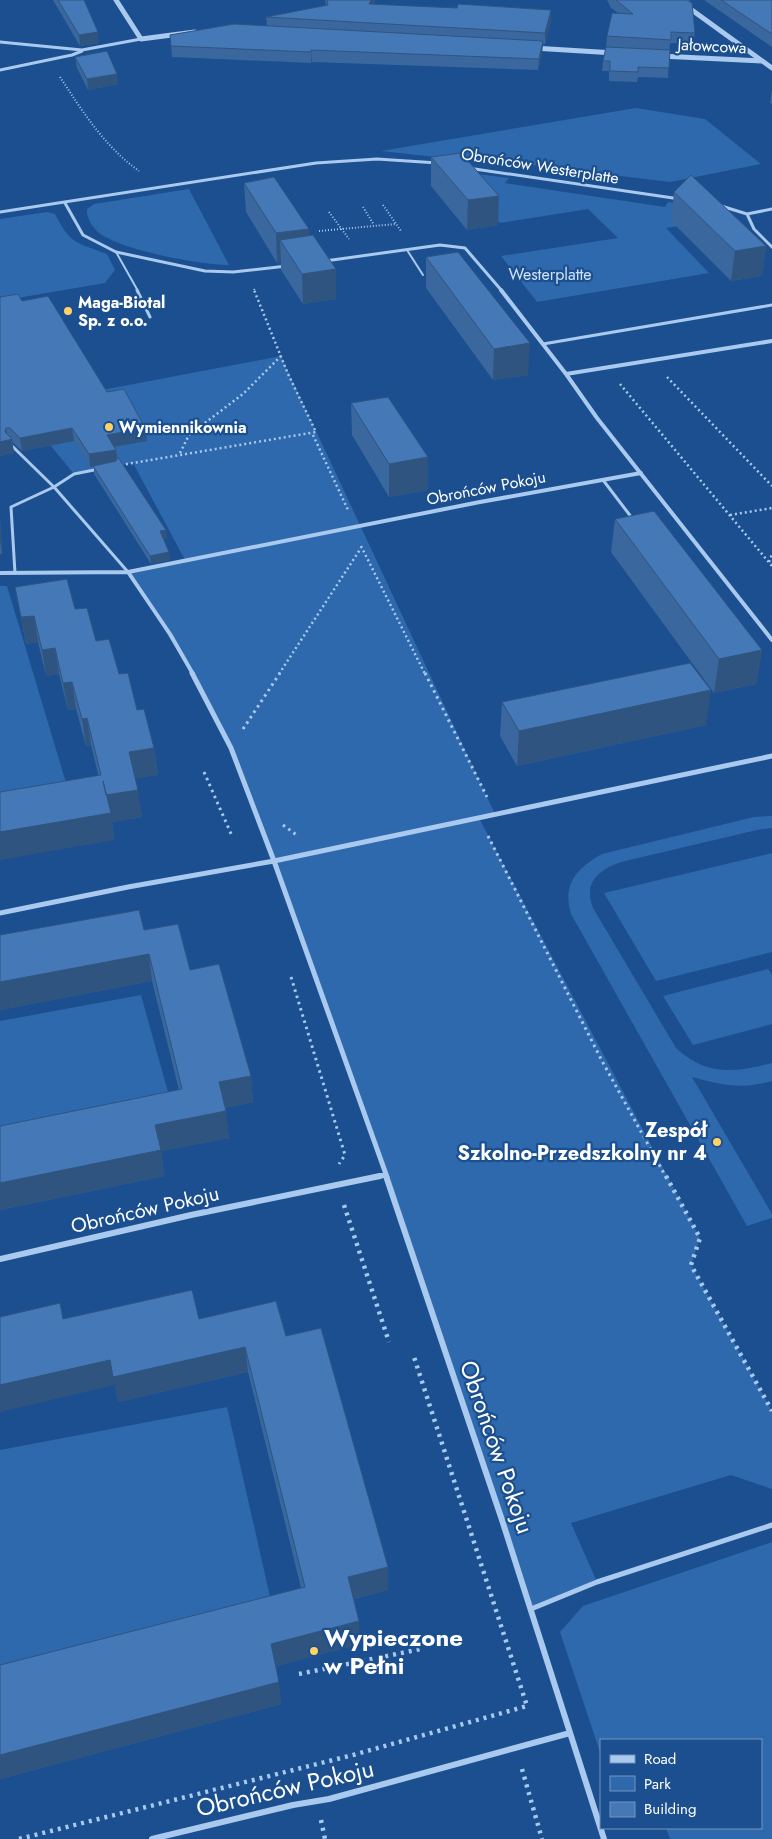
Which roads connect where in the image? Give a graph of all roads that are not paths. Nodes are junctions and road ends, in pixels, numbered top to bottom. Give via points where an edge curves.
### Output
1 (116, 0) edge
2 (678, 0) edge
3 (199, 32) edge
4 (141, 39) junction
5 (0, 42) edge
6 (523, 48) edge
7 (82, 50) junction
8 (620, 53) edge
9 (649, 55) edge
10 (762, 61) junction
11 (772, 62) edge
12 (772, 68) edge
13 (0, 70) edge
14 (440, 163) edge
15 (466, 167) edge
16 (687, 200) edge
17 (65, 203) junction
18 (710, 203) edge
19 (772, 209) edge
20 (0, 212) edge
21 (747, 214) junction
22 (772, 247) edge
23 (407, 250) junction
24 (116, 252) junction
25 (324, 261) edge
26 (295, 265) edge
27 (423, 275) dead end
28 (772, 305) edge
29 (150, 317) dead end
30 (772, 341) edge
31 (543, 344) junction
32 (566, 374) junction
33 (10, 444) edge
34 (116, 466) edge
35 (642, 473) junction
36 (603, 480) junction
37 (54, 487) junction
38 (634, 521) edge
39 (128, 572) junction
40 (0, 573) edge
41 (15, 573) junction
42 (772, 640) edge
43 (772, 756) edge
44 (274, 861) junction
45 (0, 913) edge
46 (386, 1175) junction
47 (0, 1259) edge
48 (772, 1525) edge
49 (531, 1609) junction
50 (570, 1733) junction
51 (600, 1827) edge
52 (152, 1839) edge

1 - 4 street
2 - 10 street
3 - 4 street
4 - 7 street
5 - 7 street
6 - 8 street
7 - 13 street
9 - 10 street, Jałowcowa
10 - 11 street, Jałowcowa
10 - 12 street
14 - 17 street, Obrońców Westerplatte via 397,158 346,160
15 - 16 street, Obrońców Westerplatte
17 - 20 street, Obrońców Westerplatte
17 - 24 street via 83,235
18 - 21 street
19 - 21 street
21 - 22 street via 754,229
23 - 25 street
23 - 27 lane
23 - 31 street via 440,246 465,248
24 - 26 street via 212,271 233,272
24 - 29 lane
28 - 31 lane
30 - 32 street
31 - 32 street
32 - 35 street
33 - 37 lane
34 - 37 lane via 74,474
35 - 36 street, Obrońców Pokoju
35 - 42 street
36 - 38 lane
36 - 39 street, Obrońców Pokoju
37 - 39 lane
37 - 41 lane via 11,507
39 - 41 street, Obrońców Pokoju
39 - 44 street, Obrońców Pokoju via 188,666 231,748
40 - 41 street, Obrońców Pokoju
43 - 44 street
44 - 45 street
44 - 46 street, Obrońców Pokoju
46 - 47 street, Obrońców Pokoju
46 - 49 street, Obrońców Pokoju
48 - 49 lane via 597,1582
49 - 50 street, Obrońców Pokoju
50 - 51 street, Obrońców Pokoju
50 - 52 street, Obrońców Pokoju via 329,1799

